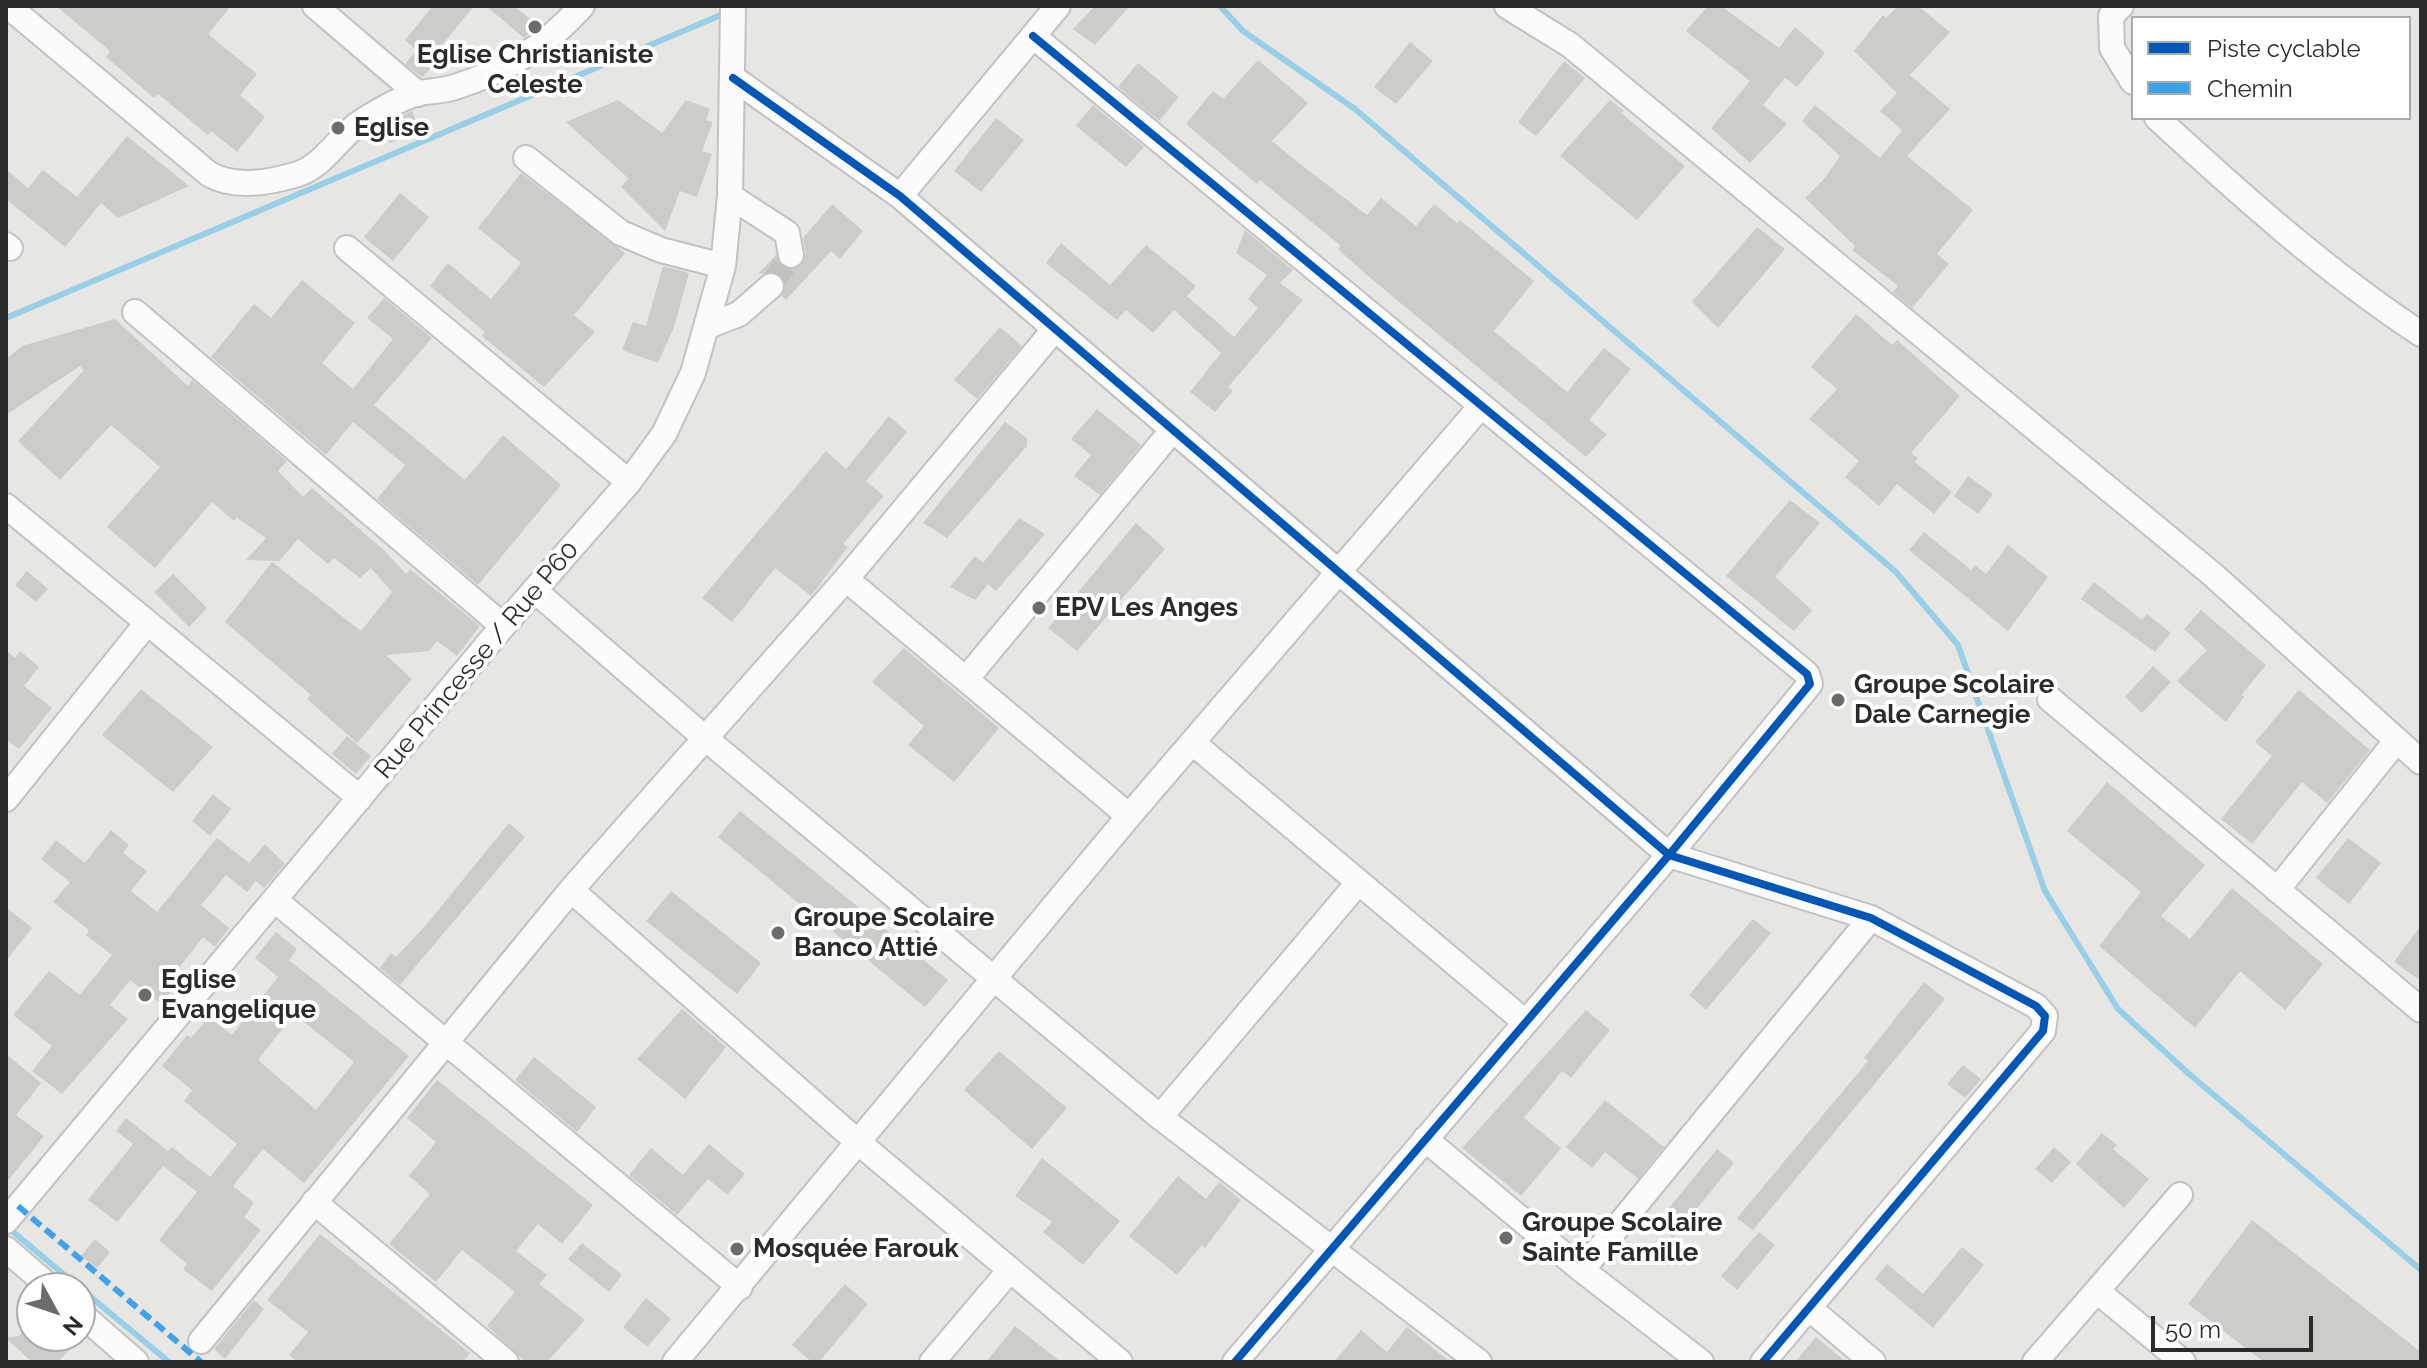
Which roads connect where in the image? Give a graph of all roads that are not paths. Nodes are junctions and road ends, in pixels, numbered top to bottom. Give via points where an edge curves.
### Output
1 (8, 6) edge
2 (315, 6) edge
3 (582, 6) edge
4 (733, 6) edge
5 (1058, 6) edge
6 (1507, 6) edge
7 (2121, 6) edge
8 (1033, 36) junction
9 (733, 78) junction
10 (2131, 79) edge
11 (418, 94) junction
12 (2159, 120) edge
13 (526, 158) dead end
14 (730, 196) junction
15 (900, 196) junction
16 (347, 248) dead end
17 (791, 255) dead end
18 (723, 266) junction
19 (771, 286) tunnel mouth
20 (135, 312) dead end
21 (708, 326) junction
22 (1054, 330) junction
23 (2421, 334) edge
24 (1481, 406) junction
25 (1171, 432) junction
26 (629, 482) junction
27 (6, 506) edge
28 (1339, 570) junction
29 (846, 579) junction
30 (534, 590) junction
31 (147, 623) junction
32 (503, 626) junction
33 (966, 679) junction
34 (2050, 699) dead end
35 (705, 738) junction
36 (2397, 740) junction
37 (1193, 743) junction
38 (2421, 762) edge
39 (360, 798) junction
40 (6, 799) edge
41 (1129, 816) junction
42 (1669, 855) junction
43 (1358, 883) junction
44 (571, 890) junction
45 (2277, 890) junction
46 (276, 901) junction
47 (1871, 918) junction
48 (993, 980) junction
49 (2421, 1010) edge
50 (1524, 1021) junction
51 (445, 1040) junction
52 (1160, 1117) junction
53 (1425, 1139) junction
54 (859, 1143) junction
55 (2180, 1195) dead end
56 (314, 1202) junction
57 (8, 1218) edge
58 (6, 1249) edge
59 (1331, 1249) junction
60 (1010, 1270) junction
61 (1582, 1270) junction
62 (33, 1272) edge
63 (740, 1287) junction
64 (2097, 1291) junction
65 (1809, 1308) junction
66 (96, 1327) edge
67 (201, 1341) dead end
68 (136, 1362) edge
69 (506, 1362) edge
70 (675, 1362) edge
71 (932, 1362) edge
72 (1120, 1362) edge
73 (1235, 1362) edge
74 (1479, 1362) edge
75 (1701, 1362) edge
76 (1763, 1362) edge
77 (1873, 1362) edge
78 (2035, 1362) edge
79 (2183, 1362) edge

1 - 11 street via 223,182 241,185 300,174 362,120
2 - 11 street
3 - 11 street via 537,51 455,87
4 - 9 street, Rue Princesse / Rue P60
5 - 8 street
6 - 36 street via 1570,45 2200,564
7 - 10 street via 2111,16 2112,48
8 - 15 street
8 - 24 street
9 - 14 street, Rue Princesse / Rue P60
9 - 15 street
12 - 23 street via 2261,214
13 - 18 street via 621,233
14 - 17 street via 787,233
14 - 18 street, Rue Princesse / Rue P60
15 - 22 street
16 - 26 street
18 - 21 street, Rue Princesse / Rue P60
19 - 21 street via 739,314
20 - 32 street
21 - 26 street, Rue Princesse / Rue P60 via 664,434
22 - 25 street
22 - 29 street
24 - 28 street
24 - 42 street via 1807,674 1810,684 1805,692
25 - 28 street
25 - 33 street
26 - 30 street, Rue Princesse / Rue P60
27 - 31 street
28 - 37 street
28 - 42 street
29 - 33 street
29 - 35 street
30 - 32 street, Rue Princesse / Rue P60
30 - 35 street
31 - 39 street
31 - 40 street
32 - 39 street, Rue Princesse / Rue P60
33 - 41 street
34 - 45 street
35 - 44 street
35 - 48 street
36 - 38 street
36 - 45 street
37 - 41 street
37 - 43 street
39 - 46 street, Rue Princesse / Rue P60
41 - 48 street
42 - 47 street
42 - 50 street
43 - 50 street
43 - 52 street
44 - 51 street
44 - 54 street
45 - 49 street
46 - 51 street
46 - 57 street, Rue Princesse / Rue P60
47 - 61 street
47 - 65 street via 2036,1006 2045,1016 2043,1031
48 - 52 street
48 - 54 street
50 - 53 street
51 - 56 street
51 - 63 street
52 - 59 street
53 - 59 street
53 - 61 street
54 - 60 street
54 - 63 street
55 - 64 street
56 - 67 street
56 - 69 street
58 - 62 street
59 - 73 street
59 - 74 street
60 - 71 street
60 - 72 street
61 - 75 street
63 - 70 street
64 - 78 street
64 - 79 street
65 - 76 street
65 - 77 street
66 - 68 street

